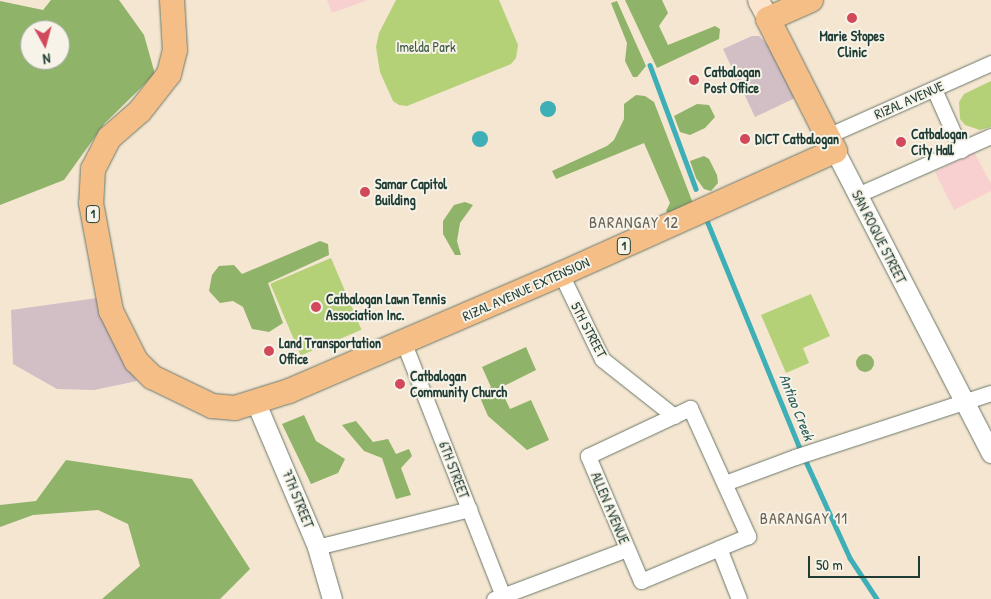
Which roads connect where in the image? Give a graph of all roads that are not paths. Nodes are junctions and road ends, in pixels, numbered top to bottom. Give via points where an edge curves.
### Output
1 (172, 0) edge
2 (812, 0) edge
3 (763, 9) edge
4 (991, 63) edge
5 (934, 89) junction
6 (991, 136) edge
7 (831, 144) junction
8 (961, 150) junction
9 (857, 195) junction
10 (560, 274) junction
11 (403, 341) junction
12 (991, 393) edge
13 (256, 403) junction
14 (965, 403) junction
15 (674, 416) junction
16 (991, 454) edge
17 (725, 483) junction
18 (469, 509) junction
19 (317, 547) junction
20 (719, 548) junction
21 (627, 549) junction
22 (500, 598) edge
23 (332, 599) edge
24 (738, 599) edge

1 - 13 main road, RIZAL AVENUE EXTENSION / 1 via 176,50 169,74 140,111 109,138 93,169 91,203 111,311 126,345 152,377 212,406 235,408
2 - 3 main road
3 - 7 main road, SAN ROQUE STREET
4 - 5 street, RIZAL AVENUE
5 - 7 street, RIZAL AVENUE
5 - 8 street
6 - 8 street
7 - 9 street, SAN ROQUE STREET
7 - 10 main road, RIZAL AVENUE EXTENSION / 1 via 721,201
8 - 9 street
9 - 14 street, SAN ROQUE STREET
10 - 11 main road, RIZAL AVENUE EXTENSION / 1
10 - 15 street, 5TH STREET via 602,358
11 - 13 main road, RIZAL AVENUE EXTENSION / 1
11 - 18 street, 6TH STREET
12 - 14 street
13 - 19 street, 7TH STREET
14 - 16 street, SAN ROQUE STREET
14 - 17 street
15 - 17 street, ALLEN AVENUE via 690,408
15 - 21 street, ALLEN AVENUE via 588,456
17 - 20 street, ALLEN AVENUE via 748,536
18 - 19 street
18 - 22 street, 6TH STREET
19 - 23 street, 7TH STREET
20 - 21 street, ALLEN AVENUE via 641,581
20 - 24 street
21 - 22 street

